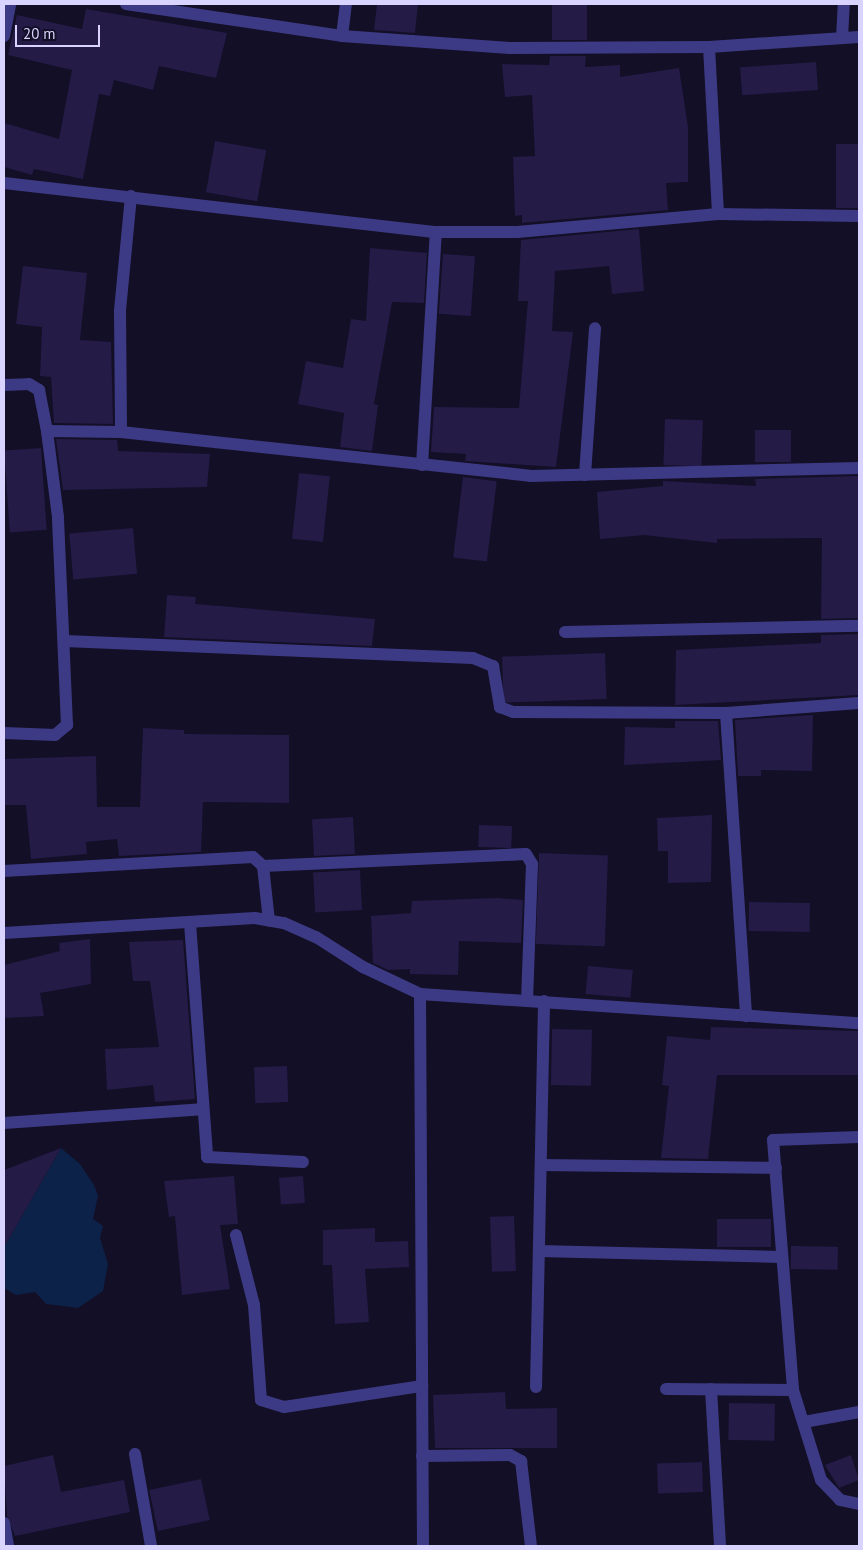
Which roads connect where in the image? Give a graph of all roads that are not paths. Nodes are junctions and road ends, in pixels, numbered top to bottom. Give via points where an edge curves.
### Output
1 (10, 4) edge
2 (126, 4) edge
3 (346, 4) edge
4 (844, 4) edge
5 (4, 36) edge
6 (342, 36) junction
7 (859, 37) edge
8 (842, 38) junction
9 (709, 47) junction
10 (4, 183) edge
11 (131, 196) junction
12 (718, 214) junction
13 (859, 216) edge
14 (436, 232) junction
15 (595, 328) dead end
16 (4, 385) edge
17 (47, 432) junction
18 (121, 432) junction
19 (422, 465) junction
20 (859, 468) edge
21 (585, 475) junction
22 (859, 626) edge
23 (566, 632) dead end
24 (65, 641) junction
25 (859, 704) edge
26 (726, 713) junction
27 (4, 733) edge
28 (263, 866) junction
29 (4, 871) edge
30 (269, 921) junction
31 (190, 923) junction
32 (4, 933) edge
33 (420, 994) junction
34 (527, 1000) junction
35 (544, 1001) junction
36 (746, 1016) junction
37 (859, 1023) edge
38 (202, 1109) junction
39 (4, 1124) edge
40 (859, 1137) edge
41 (304, 1162) dead end
42 (541, 1165) junction
43 (776, 1168) junction
44 (236, 1235) dead end
45 (539, 1251) junction
46 (782, 1257) junction
47 (422, 1386) junction
48 (536, 1388) dead end
49 (666, 1389) dead end
50 (711, 1389) junction
51 (793, 1390) junction
52 (859, 1412) edge
53 (804, 1422) junction
54 (135, 1454) dead end
55 (422, 1456) junction
56 (859, 1504) edge
57 (4, 1523) edge
58 (8, 1546) edge
59 (152, 1546) edge
60 (423, 1546) edge
61 (531, 1546) edge
62 (720, 1546) edge

1 - 5 street
2 - 6 street
3 - 6 street
4 - 8 street
6 - 9 street via 510,48
7 - 8 street
8 - 9 street
9 - 12 street
10 - 11 street
11 - 14 street
11 - 18 street via 120,311
12 - 13 street
12 - 14 street via 517,232
14 - 19 street
15 - 21 street
16 - 17 street via 29,384 39,390
17 - 18 street
17 - 24 street
18 - 19 street
19 - 21 street via 530,476
20 - 21 street
22 - 23 street
24 - 26 street via 473,658 493,666 498,701 505,710
24 - 27 street via 67,726 55,735
25 - 26 street
26 - 36 street
28 - 29 street via 253,857
28 - 30 street
28 - 34 street via 526,854 532,864
30 - 31 street
30 - 33 street via 316,937 363,967
31 - 32 street
31 - 38 street
33 - 34 street
33 - 47 street
34 - 35 street
35 - 36 street
35 - 42 street
36 - 37 street
38 - 39 street
38 - 41 street via 205,1153 210,1159
40 - 43 street via 773,1140
42 - 43 street
42 - 45 street
43 - 46 street
44 - 47 street via 254,1305 261,1400 284,1407
45 - 46 street
45 - 48 street
46 - 51 street
47 - 55 street
49 - 50 street
50 - 51 street
50 - 62 street
51 - 53 street
52 - 53 street
53 - 56 street via 829,1492
54 - 59 street
55 - 60 street
55 - 61 street via 510,1455 522,1461
57 - 58 street

